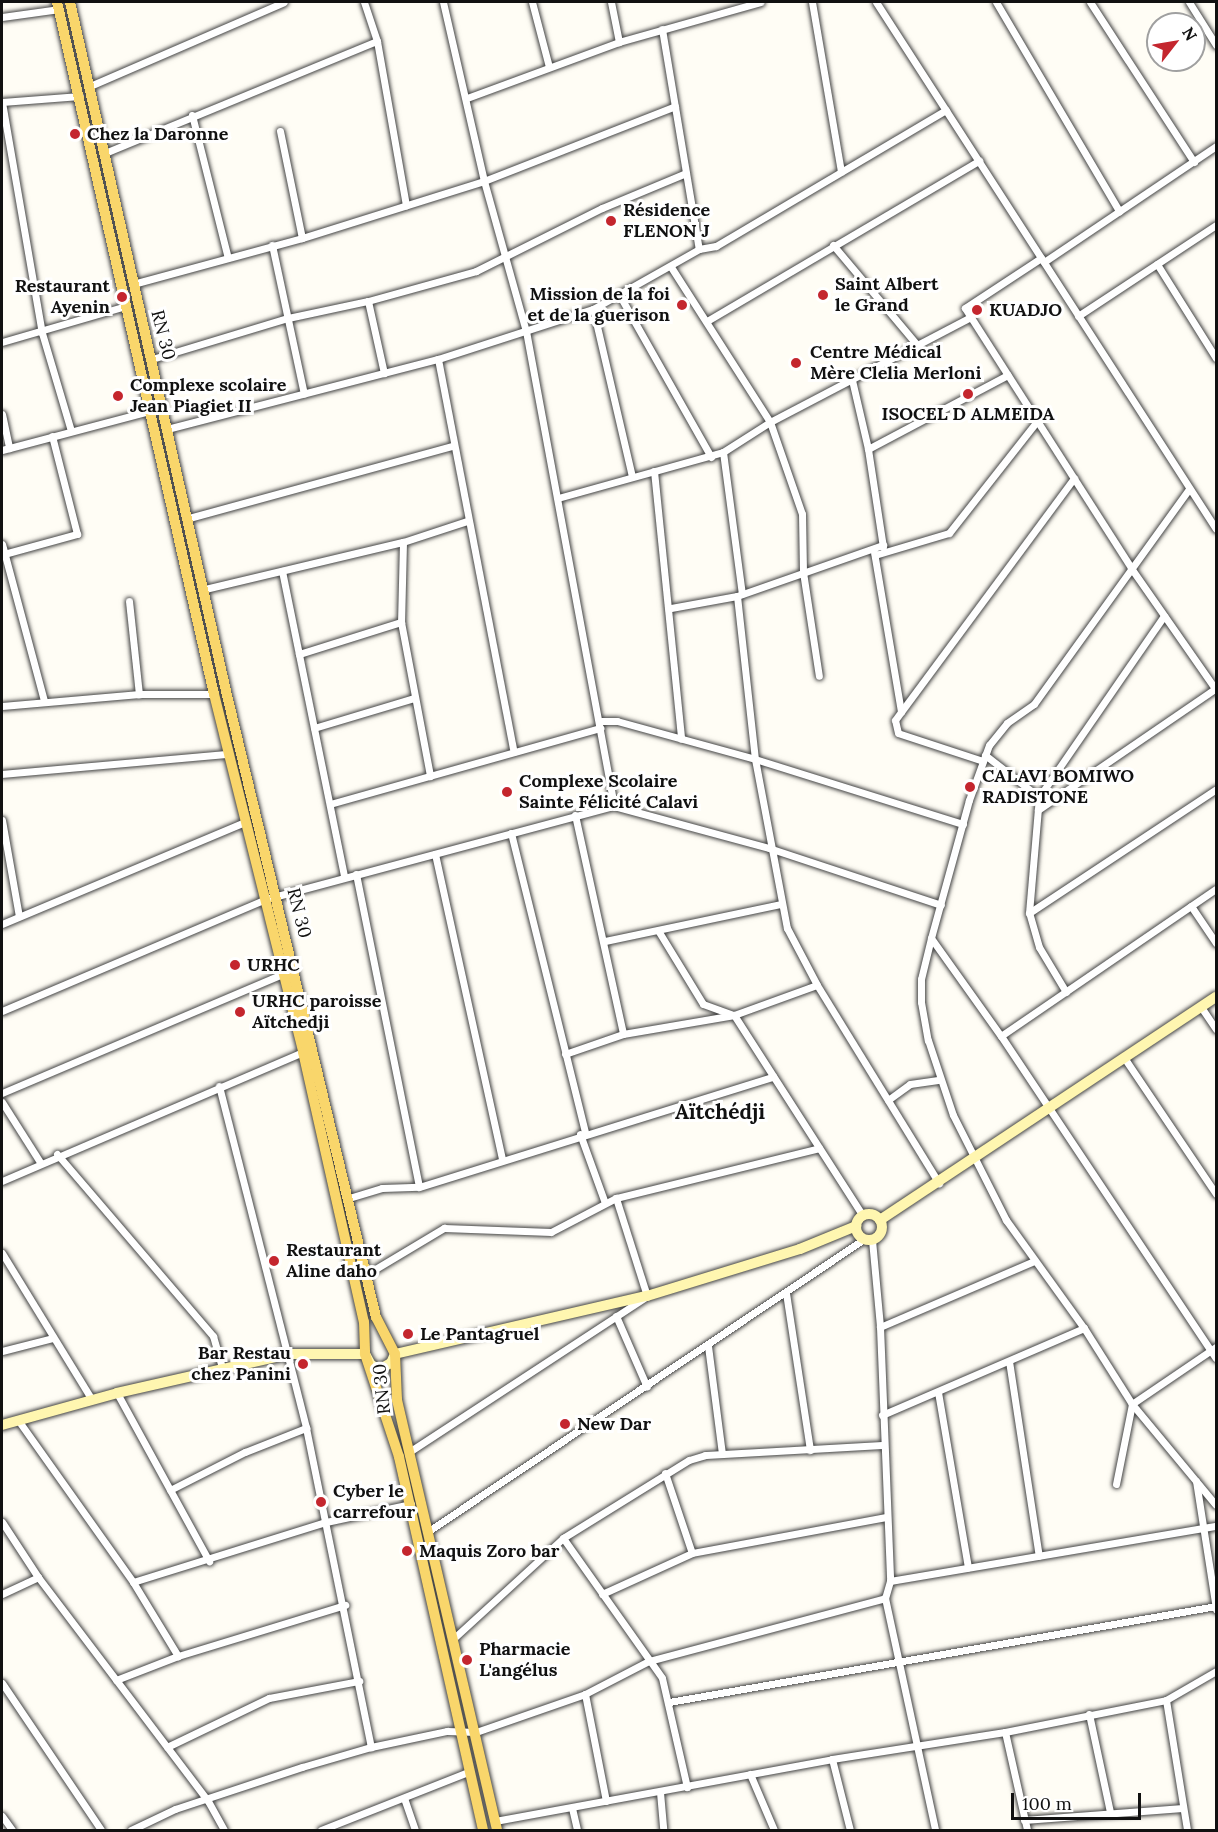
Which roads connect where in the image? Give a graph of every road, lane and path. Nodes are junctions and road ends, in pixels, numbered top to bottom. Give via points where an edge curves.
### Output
1 (70, 2) edge
2 (284, 2) edge
3 (364, 2) edge
4 (442, 2) edge
5 (532, 2) edge
6 (611, 2) edge
7 (760, 2) edge
8 (812, 2) edge
9 (876, 2) edge
10 (996, 2) edge
11 (1090, 2) edge
12 (1189, 2) edge
13 (58, 5) edge
14 (2, 16) edge
15 (663, 29) junction
16 (377, 41) junction
17 (619, 42) junction
18 (1216, 45) edge
19 (549, 67) junction
20 (90, 86) junction
21 (80, 96) junction
22 (467, 98) junction
23 (2, 102) edge
24 (675, 106) junction
25 (946, 110) junction
26 (192, 115) junction
27 (280, 131) dead end
28 (1216, 146) edge
29 (105, 153) junction
30 (979, 161) junction
31 (1194, 162) junction
32 (841, 172) junction
33 (687, 173) junction
34 (484, 181) junction
35 (406, 205) junction
36 (1119, 211) junction
37 (1216, 225) edge
38 (302, 238) junction
39 (833, 244) junction
40 (272, 246) junction
41 (699, 249) junction
42 (506, 257) junction
43 (228, 258) junction
44 (1042, 260) junction
45 (1157, 264) junction
46 (671, 267) junction
47 (133, 284) junction
48 (620, 296) junction
49 (368, 301) junction
50 (126, 306) junction
51 (593, 309) junction
52 (1078, 316) junction
53 (971, 317) junction
54 (288, 318) junction
55 (707, 321) junction
56 (526, 331) junction
57 (42, 333) junction
58 (2, 342) edge
59 (918, 346) junction
60 (152, 358) junction
61 (438, 358) junction
62 (1216, 358) edge
63 (384, 373) junction
64 (1008, 375) junction
65 (852, 380) junction
66 (304, 394) junction
67 (150, 411) junction
68 (2, 414) edge
69 (1037, 421) junction
70 (771, 422) junction
71 (167, 429) junction
72 (71, 431) junction
73 (52, 436) junction
74 (453, 446) junction
75 (5, 449) edge
76 (868, 449) junction
77 (723, 452) junction
78 (711, 457) junction
79 (654, 471) junction
80 (632, 477) junction
81 (1074, 478) junction
82 (1190, 489) junction
83 (558, 498) junction
84 (189, 518) junction
85 (467, 521) junction
86 (1216, 529) edge
87 (403, 542) junction
88 (2, 544) edge
89 (884, 548) junction
90 (874, 551) junction
91 (4, 554) junction
92 (1131, 568) junction
93 (282, 571) junction
94 (803, 572) junction
95 (205, 590) junction
96 (739, 595) junction
97 (129, 601) dead end
98 (671, 608) junction
99 (1164, 616) junction
100 (401, 622) junction
101 (299, 654) junction
102 (819, 676) dead end
103 (1216, 689) edge
104 (139, 694) junction
105 (214, 694) junction
106 (414, 698) junction
107 (44, 701) junction
108 (2, 706) edge
109 (901, 712) junction
110 (601, 724) junction
111 (314, 728) junction
112 (681, 739) junction
113 (514, 752) junction
114 (228, 754) junction
115 (984, 758) junction
116 (755, 759) junction
117 (2, 774) edge
118 (430, 776) junction
119 (1216, 789) edge
120 (1039, 797) junction
121 (330, 804) junction
122 (614, 806) junction
123 (1038, 810) junction
124 (575, 815) junction
125 (2, 820) edge
126 (245, 822) junction
127 (963, 824) junction
128 (511, 833) junction
129 (769, 848) junction
130 (435, 854) junction
131 (356, 874) junction
132 (344, 877) junction
133 (1216, 889) edge
134 (277, 896) junction
135 (266, 899) junction
136 (780, 904) junction
137 (941, 905) junction
138 (1191, 906) junction
139 (1029, 914) junction
140 (19, 916) junction
141 (2, 924) edge
142 (659, 932) junction
143 (931, 938) junction
144 (605, 941) junction
145 (1216, 943) edge
146 (283, 974) junction
147 (817, 986) junction
148 (1066, 992) junction
149 (1216, 997) edge
150 (1201, 1007) junction
151 (2, 1011) edge
152 (734, 1015) junction
153 (1216, 1029) edge
154 (623, 1034) junction
155 (1001, 1035) junction
156 (303, 1052) junction
157 (565, 1054) junction
158 (1125, 1059) junction
159 (773, 1077) junction
160 (940, 1080) junction
161 (219, 1086) junction
162 (2, 1093) edge
163 (888, 1100) junction
164 (2, 1102) edge
165 (1049, 1110) junction
166 (582, 1134) junction
167 (819, 1148) junction
168 (57, 1154) junction
169 (502, 1160) junction
170 (974, 1160) junction
171 (40, 1162) junction
172 (2, 1181) edge
173 (939, 1184) junction
174 (419, 1187) junction
175 (1216, 1194) edge
176 (348, 1198) junction
177 (616, 1198) junction
178 (605, 1203) junction
179 (863, 1216) junction
180 (880, 1220) junction
181 (856, 1226) junction
182 (868, 1239) junction
183 (2, 1253) edge
184 (1034, 1261) junction
185 (367, 1274) junction
186 (786, 1293) junction
187 (647, 1296) junction
188 (616, 1316) junction
189 (880, 1327) junction
190 (1084, 1328) junction
191 (53, 1338) junction
192 (708, 1346) junction
193 (1214, 1349) edge
194 (2, 1350) edge
195 (365, 1353) junction
196 (289, 1354) junction
197 (395, 1354) junction
198 (1216, 1358) edge
199 (1009, 1361) junction
200 (222, 1368) junction
201 (647, 1387) junction
202 (938, 1392) junction
203 (117, 1393) junction
204 (92, 1400) junction
205 (1132, 1404) junction
206 (882, 1415) junction
207 (18, 1420) junction
208 (2, 1425) edge
209 (306, 1428) junction
210 (883, 1445) junction
211 (810, 1450) junction
212 (409, 1452) junction
213 (722, 1454) junction
214 (665, 1473) junction
215 (1196, 1481) junction
216 (1116, 1484) dead end
217 (170, 1490) junction
218 (411, 1504) junction
219 (1216, 1505) edge
220 (887, 1517) junction
221 (2, 1522) edge
222 (327, 1522) junction
223 (1216, 1526) edge
224 (1204, 1528) junction
225 (430, 1530) junction
226 (563, 1538) junction
227 (692, 1553) junction
228 (1039, 1556) junction
229 (209, 1561) junction
230 (968, 1567) junction
231 (38, 1577) junction
232 (890, 1581) junction
233 (133, 1582) junction
234 (2, 1594) edge
235 (602, 1594) junction
236 (885, 1598) junction
237 (345, 1605) junction
238 (1216, 1608) edge
239 (454, 1638) junction
240 (178, 1656) junction
241 (649, 1661) junction
242 (898, 1662) junction
243 (1216, 1671) edge
244 (116, 1680) junction
245 (359, 1681) junction
246 (2, 1683) edge
247 (585, 1694) junction
248 (1166, 1700) junction
249 (669, 1702) junction
250 (1089, 1714) junction
251 (460, 1731) junction
252 (476, 1732) junction
253 (1005, 1732) junction
254 (916, 1746) junction
255 (167, 1747) junction
256 (370, 1747) junction
257 (832, 1759) junction
258 (468, 1772) junction
259 (750, 1774) junction
260 (687, 1787) junction
261 (660, 1792) junction
262 (404, 1797) junction
263 (208, 1801) junction
264 (606, 1801) junction
265 (572, 1808) junction
266 (1183, 1808) junction
267 (1110, 1812) junction
268 (2, 1816) edge
269 (1024, 1820) junction
270 (496, 1826) edge
271 (12, 1830) edge
272 (101, 1830) edge
273 (131, 1830) edge
274 (224, 1830) edge
275 (321, 1830) edge
276 (415, 1830) edge
277 (483, 1830) edge
278 (577, 1830) edge
279 (663, 1830) edge
280 (774, 1830) edge
281 (850, 1830) edge
282 (935, 1830) edge
283 (1027, 1830) edge
284 (1187, 1830) edge

1 - 20 main road, RN 30 / RN 30
2 - 20 street
3 - 16 street
4 - 22 street
5 - 19 street
6 - 17 street
7 - 15 street
8 - 32 street
9 - 25 street
10 - 36 street
11 - 31 street
12 - 18 street
13 - 14 street
13 - 21 main road, RN 30
15 - 17 street
15 - 24 street
16 - 26 street
16 - 35 street
17 - 19 street
19 - 22 street
20 - 29 main road, RN 30 / RN 30
21 - 23 street
21 - 50 main road, RN 30
22 - 34 street
23 - 57 street
24 - 33 street
24 - 34 street
25 - 30 street
25 - 32 street
26 - 29 street
26 - 43 street
27 - 38 street
28 - 31 street
29 - 47 main road, RN 30 / RN 30
30 - 39 street
30 - 44 street
31 - 36 street
32 - 41 street via 716,246
33 - 41 street
33 - 42 street via 602,208
34 - 35 street
34 - 42 street
35 - 38 street
36 - 44 street
37 - 45 street
38 - 40 street
39 - 55 street
39 - 59 street
40 - 43 street
40 - 54 street
41 - 46 street
42 - 49 street via 476,271
42 - 56 street
43 - 47 street
44 - 52 street
44 - 53 street via 965,308
45 - 52 street
45 - 62 street
46 - 48 street
46 - 55 street
47 - 60 main road, RN 30 / RN 30
48 - 51 street
48 - 78 street
49 - 54 street
49 - 63 street
50 - 57 street
50 - 67 main road, RN 30
51 - 56 street
51 - 80 street
52 - 82 street
53 - 59 street
53 - 64 street
54 - 60 street
54 - 66 street
55 - 70 street
56 - 61 street
56 - 83 street
57 - 58 street
57 - 72 street
59 - 65 street
60 - 71 main road, RN 30 / RN 30
61 - 63 street
61 - 74 street
63 - 66 street
64 - 69 street
64 - 76 street
65 - 70 street
65 - 76 street
66 - 71 street
67 - 72 street
67 - 105 main road, RN 30
68 - 75 street
69 - 81 street
69 - 89 street via 949,533
70 - 77 street
70 - 94 street via 802,514
71 - 84 main road, RN 30 / RN 30
72 - 73 street
73 - 75 street
73 - 91 street via 76,534
74 - 84 street
74 - 85 street
76 - 89 street
77 - 78 street
77 - 96 street
78 - 79 street
79 - 80 street
79 - 98 street
80 - 83 street
81 - 92 street
81 - 109 street
82 - 86 street
82 - 92 street
83 - 110 street
84 - 95 main road, RN 30 / RN 30
85 - 87 street
85 - 113 street
87 - 93 street
87 - 100 street
88 - 91 street
89 - 90 street
90 - 94 street
90 - 109 street
91 - 107 street
92 - 99 street
92 - 115 street via 1034,704 996,734
93 - 95 street
93 - 101 street
94 - 96 street
94 - 102 street
95 - 134 main road, RN 30 / RN 30
96 - 98 street
96 - 116 street
97 - 104 street
98 - 112 street
99 - 103 street
99 - 120 street
100 - 101 street
100 - 106 street
101 - 111 street
103 - 123 street
104 - 105 street
104 - 107 street
105 - 114 main road, RN 30
106 - 111 street
106 - 118 street
107 - 108 street
109 - 115 street via 895,720 898,733
110 - 112 street via 617,721
110 - 113 street
110 - 122 street
111 - 121 street
112 - 116 street
113 - 118 street
114 - 117 street
114 - 126 main road, RN 30
115 - 120 street
115 - 127 street
116 - 127 street
116 - 129 street
118 - 121 street
119 - 139 street
120 - 123 street
121 - 132 street
122 - 124 street
122 - 129 street
123 - 139 street
124 - 128 street
124 - 144 street
125 - 140 street
126 - 135 main road, RN 30
126 - 140 street
127 - 137 street
128 - 130 street
128 - 157 street
129 - 136 street
129 - 137 street
130 - 131 street
130 - 169 street
131 - 132 street
131 - 174 street
132 - 134 street
133 - 138 street
134 - 135 street
134 - 176 main road, RN 30 / RN 30
135 - 146 main road, RN 30
135 - 151 street
136 - 142 street
136 - 147 street via 793,941
137 - 143 street
138 - 145 street
138 - 148 street
139 - 148 street via 1039,947
140 - 141 street
142 - 144 street
142 - 152 street via 703,1004
143 - 155 street
143 - 160 street via 921,979 921,1002
144 - 154 street
146 - 156 main road, RN 30
146 - 162 street
147 - 152 street
147 - 163 street
148 - 155 street
149 - 150 street
150 - 153 street
150 - 158 street
152 - 154 street
152 - 159 street
154 - 157 street
155 - 165 street
156 - 161 street
156 - 195 main road, RN 30 via 364,1322
157 - 166 street
158 - 165 street
158 - 175 street
159 - 166 street
159 - 167 street
160 - 163 street via 910,1084
160 - 170 street
161 - 168 street
161 - 196 street
163 - 173 street
164 - 171 street
165 - 170 street
165 - 193 street
166 - 169 street
166 - 178 street
167 - 177 street
167 - 179 street
168 - 171 street
168 - 200 street via 213,1336
169 - 174 street
170 - 173 street
170 - 184 street
171 - 172 street
173 - 180 street
174 - 176 street via 382,1188
176 - 185 main road, RN 30 / RN 30
177 - 178 street
177 - 187 street
178 - 185 street via 543,1233 444,1228
179 - 180 street via 870,1214
179 - 181 street
180 - 182 street via 881,1232
181 - 182 street
181 - 187 street via 800,1249
182 - 186 street
182 - 189 street
183 - 191 street
184 - 189 street
184 - 190 street
185 - 197 main road, RN 30 / RN 30 via 376,1317
186 - 192 street
186 - 211 street
187 - 188 street
187 - 197 street
188 - 201 street
188 - 212 street
189 - 206 street
190 - 199 street
190 - 205 street
191 - 194 street
191 - 204 street
192 - 201 street
192 - 213 street
193 - 198 street
193 - 205 street
195 - 196 street
195 - 197 street via 371,1365 380,1369 391,1363
195 - 218 main road, RN 30
196 - 200 street
196 - 209 street
197 - 212 main road, RN 30 / RN 30 via 398,1400
199 - 202 street
199 - 228 street
200 - 203 street
201 - 225 street via 536,1455
202 - 206 street
202 - 230 street
203 - 204 street
203 - 217 street
204 - 207 street
205 - 215 street
205 - 216 street
206 - 210 street
207 - 208 street
207 - 233 street
209 - 217 street via 245,1452
209 - 222 street
210 - 211 street
210 - 220 street
211 - 213 street
212 - 225 main road, RN 30 / RN 30
213 - 214 street via 689,1460
214 - 226 street
214 - 227 street
215 - 219 street
215 - 224 street
217 - 229 street
218 - 222 street
218 - 251 main road, RN 30
220 - 227 street
220 - 232 street
221 - 231 street
222 - 229 street
222 - 237 street
223 - 224 street
224 - 228 street
224 - 238 street
225 - 239 main road, RN 30 / RN 30
226 - 235 street
226 - 239 street
227 - 235 street
228 - 230 street
229 - 233 street
230 - 232 street
231 - 234 street
231 - 244 street
232 - 236 street
233 - 240 street
235 - 241 street
236 - 241 street
236 - 242 street
237 - 240 street
237 - 245 street
238 - 242 street
239 - 252 main road, RN 30 / RN 30
240 - 244 street
241 - 247 street
241 - 249 street via 662,1678
242 - 249 street
242 - 254 street
243 - 248 street
244 - 255 street
245 - 255 street via 269,1698
245 - 256 street
246 - 272 street
247 - 252 street
247 - 264 street
248 - 250 street
248 - 266 street
249 - 260 street
250 - 253 street
250 - 267 street
251 - 252 street
251 - 256 street
251 - 258 main road, RN 30
252 - 270 main road, RN 30 / RN 30
253 - 254 street
253 - 269 street
254 - 257 street
254 - 282 street
255 - 263 street
256 - 263 street via 266,1778
257 - 259 street
257 - 281 street
258 - 262 street
258 - 277 main road, RN 30
259 - 260 street
259 - 280 street
260 - 261 street
261 - 264 street
261 - 279 street
262 - 275 street
262 - 276 street
263 - 273 street via 175,1809
263 - 274 street
264 - 265 street
265 - 270 street
265 - 278 street
266 - 267 street
266 - 284 street
267 - 269 street
268 - 271 street
269 - 283 street

